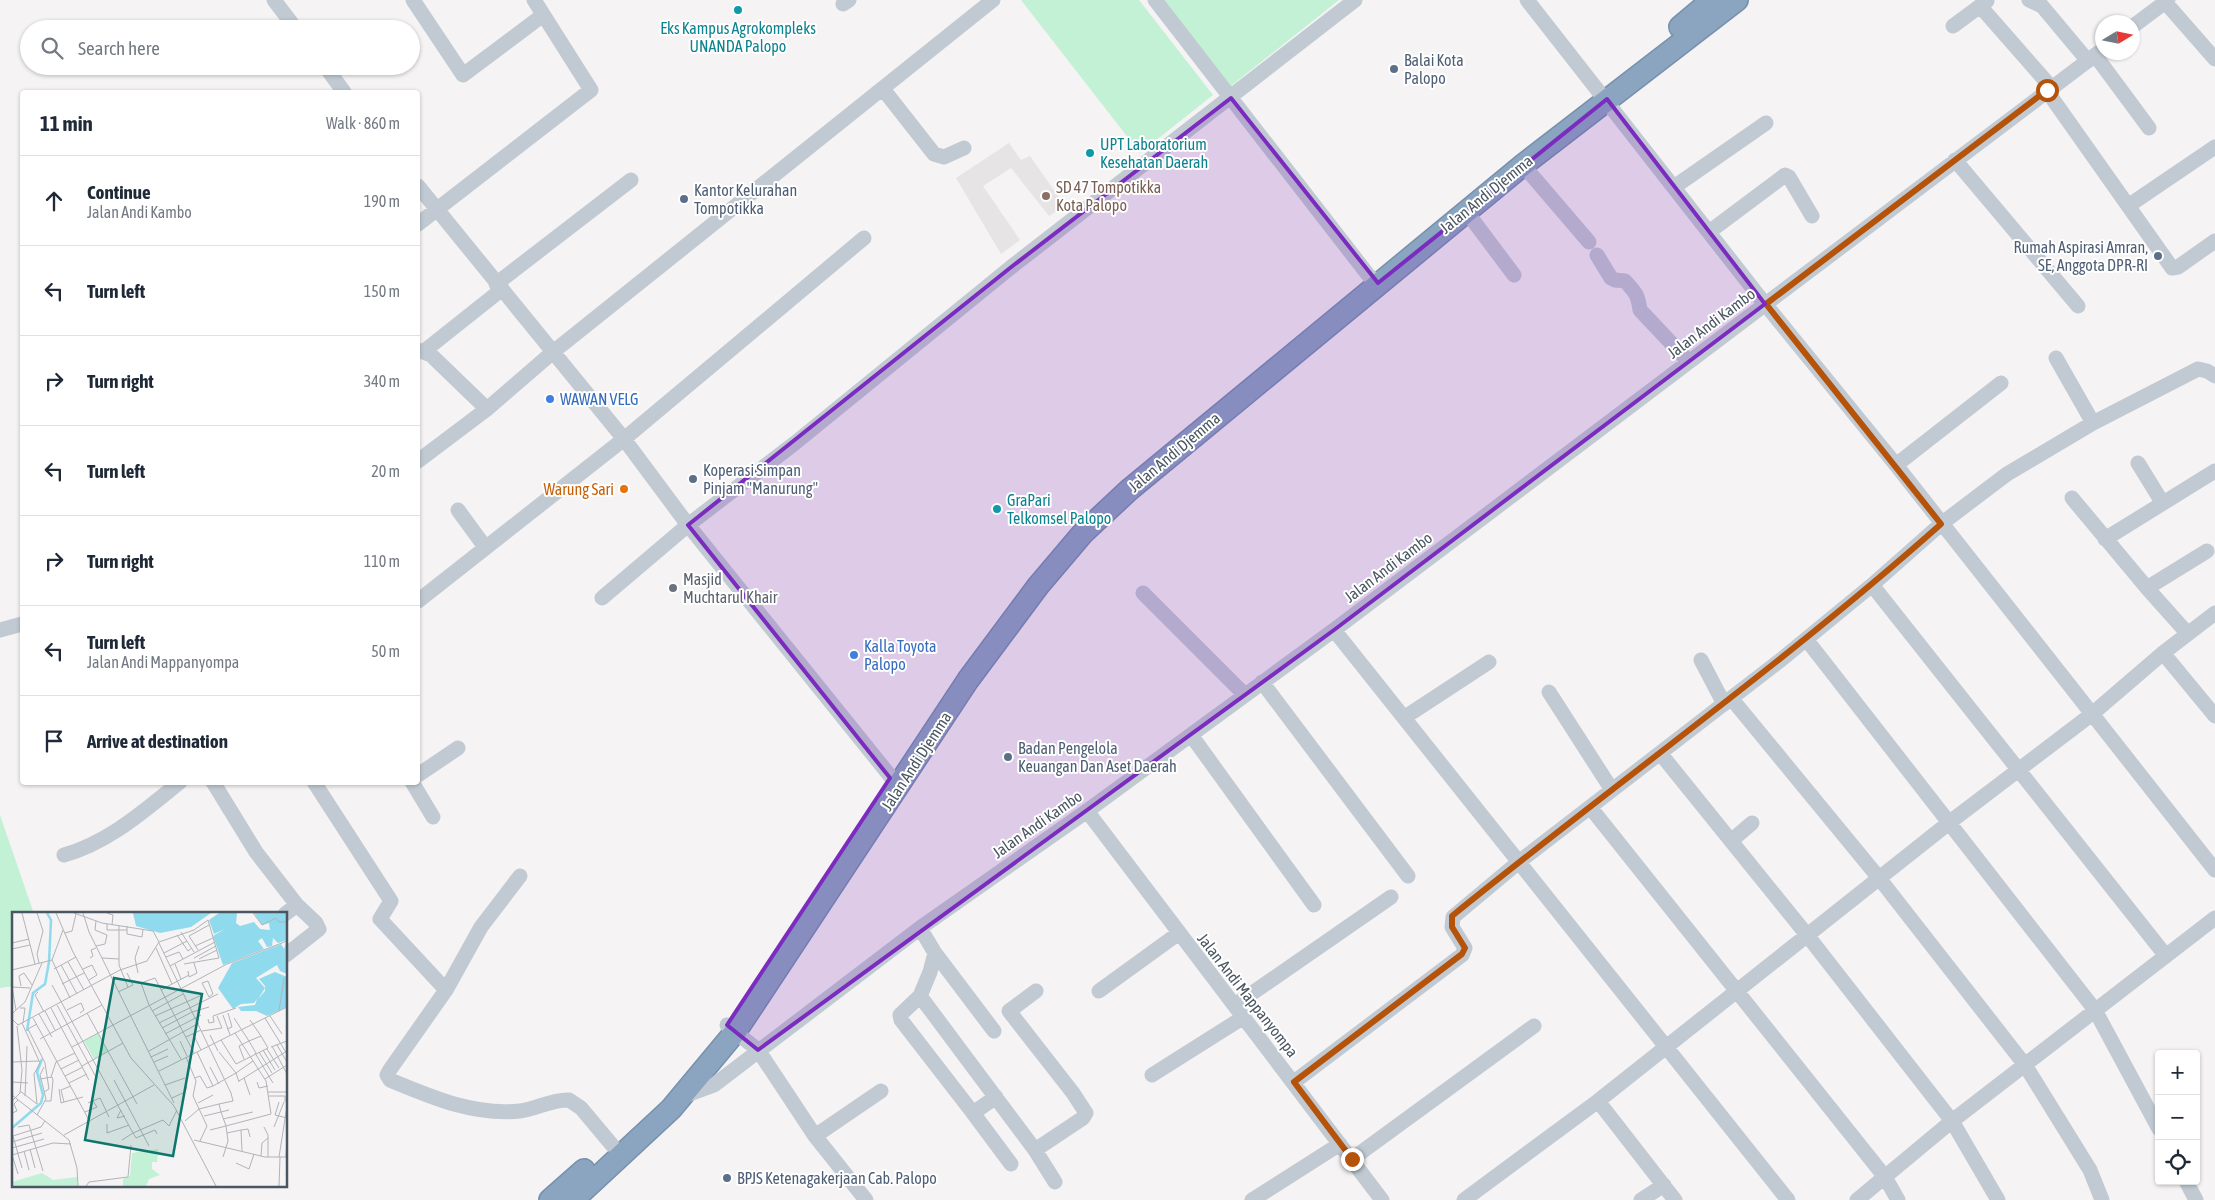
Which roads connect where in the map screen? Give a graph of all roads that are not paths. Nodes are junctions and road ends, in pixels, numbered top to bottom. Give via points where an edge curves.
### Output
1 (413, 0) edge
2 (534, 0) edge
3 (993, 0) edge
4 (1155, 0) edge
5 (1355, 0) edge
6 (1527, 0) edge
7 (1712, 0) edge
8 (1738, 0) edge
9 (2029, 0) edge
10 (276, 1) edge
11 (2166, 1) edge
12 (1984, 3) edge
13 (543, 15) junction
14 (290, 20) edge
15 (2140, 21) edge
16 (1953, 26) dead end
17 (2095, 55) edge
18 (2215, 59) edge
19 (2099, 60) edge
20 (332, 75) edge
21 (882, 89) junction
22 (2049, 89) junction
23 (343, 90) edge
24 (1602, 95) junction
25 (1231, 98) junction
26 (1766, 123) dead end
27 (2149, 128) dead end
28 (2215, 147) edge
29 (964, 148) dead end
30 (1955, 160) junction
31 (1523, 164) junction
32 (630, 180) dead end
33 (1674, 187) junction
34 (420, 189) edge
35 (2128, 206) junction
36 (436, 210) junction
37 (1466, 211) junction
38 (1812, 216) dead end
39 (420, 222) edge
40 (1709, 232) junction
41 (864, 238) dead end
42 (2215, 241) edge
43 (1514, 275) dead end
44 (1374, 279) junction
45 (499, 287) junction
46 (1766, 304) junction
47 (2078, 306) dead end
48 (420, 351) edge
49 (553, 352) junction
50 (2056, 358) dead end
51 (1688, 362) junction
52 (2215, 376) edge
53 (2001, 383) dead end
54 (487, 409) junction
55 (2093, 423) junction
56 (624, 439) junction
57 (420, 459) edge
58 (2138, 463) dead end
59 (1896, 465) junction
60 (2215, 471) edge
61 (2072, 498) dead end
62 (2162, 502) junction
63 (458, 510) dead end
64 (1941, 524) junction
65 (688, 525) junction
66 (2105, 539) junction
67 (485, 547) junction
68 (2207, 551) dead end
69 (1872, 585) junction
70 (2147, 588) junction
71 (1143, 593) dead end
72 (602, 598) dead end
73 (420, 599) edge
74 (2215, 613) edge
75 (20, 625) edge
76 (0, 630) edge
77 (1334, 630) junction
78 (2188, 634) junction
79 (1806, 639) junction
80 (2163, 653) junction
81 (1701, 660) dead end
82 (1489, 662) dead end
83 (1262, 682) junction
84 (1549, 692) dead end
85 (1245, 695) junction
86 (1727, 701) junction
87 (2092, 714) junction
88 (2215, 716) edge
89 (1404, 718) junction
90 (1191, 735) junction
91 (458, 748) dead end
92 (1660, 753) junction
93 (2019, 768) junction
94 (420, 774) edge
95 (894, 783) junction
96 (176, 785) edge
97 (215, 785) edge
98 (316, 785) edge
99 (414, 785) edge
100 (1612, 790) junction
101 (1590, 807) junction
102 (1087, 811) junction
103 (433, 817) dead end
104 (1950, 822) junction
105 (1752, 823) dead end
106 (1731, 841) junction
107 (64, 854) dead end
108 (1520, 861) junction
109 (2215, 870) edge
110 (520, 876) dead end
111 (1408, 876) dead end
112 (1879, 878) junction
113 (1391, 897) dead end
114 (1314, 905) dead end
115 (291, 910) edge
116 (2215, 918) edge
117 (920, 928) junction
118 (1179, 933) junction
119 (1807, 935) junction
120 (288, 953) edge
121 (935, 953) junction
122 (2166, 956) junction
123 (446, 990) junction
124 (1036, 991) dead end
125 (1099, 991) dead end
126 (1738, 992) junction
127 (920, 996) junction
128 (1235, 1004) junction
129 (2095, 1010) junction
130 (1244, 1017) junction
131 (1534, 1026) dead end
132 (732, 1028) junction
133 (994, 1031) dead end
134 (1667, 1045) junction
135 (758, 1050) junction
136 (2025, 1066) junction
137 (1152, 1075) dead end
138 (1294, 1082) junction
139 (882, 1091) dead end
140 (679, 1092) junction
141 (996, 1097) junction
142 (1598, 1101) junction
143 (972, 1114) junction
144 (1952, 1121) junction
145 (2155, 1122) edge
146 (815, 1136) junction
147 (1340, 1144) junction
148 (612, 1145) junction
149 (1035, 1150) junction
150 (1352, 1159) junction
151 (1011, 1164) dead end
152 (1885, 1177) junction
153 (1055, 1182) dead end
154 (1664, 1185) junction
155 (2188, 1185) edge
156 (550, 1200) edge
157 (573, 1200) edge
158 (866, 1200) edge
159 (1252, 1200) edge
160 (1382, 1200) edge
161 (1464, 1200) edge
162 (1641, 1200) edge
163 (1675, 1200) edge
164 (1788, 1200) edge
165 (1857, 1200) edge
166 (1898, 1200) edge
167 (1998, 1200) edge
168 (2102, 1200) edge
169 (2196, 1200) edge

1 - 13 street via 463,75
2 - 13 street
3 - 21 street
4 - 25 street
5 - 25 street
6 - 24 street
7 - 24 highway, Jalan Andi Djemma
8 - 24 highway, Jalan Andi Djemma
9 - 17 street via 2042,6
10 - 14 street
11 - 15 street
11 - 18 street
12 - 16 street
12 - 22 street
13 - 36 street via 591,90
17 - 22 street, Jalan Andi Kambo
19 - 27 street
20 - 23 street
21 - 29 street via 934,154 944,157
21 - 49 street
22 - 30 street, Jalan Andi Kambo
22 - 35 street
24 - 31 highway, Jalan Andi Djemma
24 - 33 street
24 - 44 highway, Jalan Andi Djemma
25 - 44 street
25 - 65 street via 1010,268 795,443
26 - 33 street
28 - 35 street
30 - 46 street, Jalan Andi Kambo
30 - 47 street
31 - 37 highway, Jalan Andi Djemma
31 - 51 street via 1593,249 1611,278 1625,280 1639,298 1640,310
32 - 45 street
33 - 40 street
34 - 36 street
35 - 42 street via 2173,268
36 - 39 street
36 - 45 street
37 - 43 street
37 - 44 highway, Jalan Andi Djemma
38 - 40 street via 1785,175
40 - 46 street
41 - 56 street
44 - 95 highway, Jalan Andi Djemma via 1083,533 1038,586
45 - 48 street
45 - 49 street
46 - 51 street, Jalan Andi Kambo
46 - 59 street
48 - 54 street via 431,355
49 - 54 street
49 - 56 street
50 - 55 street
51 - 77 street, Jalan Andi Kambo
52 - 55 street via 2198,370
53 - 59 street
54 - 57 street
55 - 64 street via 2023,463
56 - 65 street
56 - 67 street
58 - 62 street
59 - 64 street
60 - 62 street
61 - 66 street
62 - 66 street
63 - 67 street
64 - 69 street
64 - 87 street
65 - 72 street
65 - 95 street
66 - 70 street
67 - 73 street
68 - 70 street
69 - 79 street
69 - 93 street
70 - 78 street
71 - 85 street
74 - 78 street
75 - 76 street
77 - 83 street, Jalan Andi Kambo
77 - 89 street
78 - 80 street
79 - 86 street
79 - 104 street
80 - 87 street
80 - 88 street
81 - 86 street
82 - 89 street
83 - 85 street, Jalan Andi Kambo
83 - 111 street
84 - 100 street
85 - 90 street, Jalan Andi Kambo
86 - 92 street
86 - 112 street
87 - 93 street
87 - 109 street
89 - 108 street
90 - 102 street, Jalan Andi Kambo
90 - 114 street
91 - 94 street
92 - 100 street
92 - 106 street
93 - 104 street
93 - 122 street
95 - 132 highway, Jalan Andi Djemma
96 - 107 street via 113,834
97 - 115 street
98 - 123 street via 391,901 380,919
99 - 103 street
100 - 101 street
101 - 108 street
101 - 126 street
102 - 117 street, Jalan Andi Kambo
102 - 118 street, Jalan Andi Mappanyompa
104 - 112 street
104 - 129 street
105 - 106 street
106 - 119 street
108 - 134 street
108 - 138 street via 1452,916 1452,927 1465,948 1462,954
110 - 123 street via 481,927
112 - 119 street
112 - 136 street
113 - 128 street
115 - 120 street via 316,923 319,929
116 - 122 street
117 - 121 street
117 - 135 street, Jalan Andi Kambo
118 - 125 street
118 - 128 street, Jalan Andi Mappanyompa
119 - 126 street
119 - 144 street
121 - 127 street
121 - 133 street
122 - 129 street
123 - 148 street via 389,1071 387,1076 390,1080 483,1111 520,1110 569,1100 581,1108
124 - 149 street via 1009,1011 1086,1112 1083,1118
126 - 134 street
126 - 152 street
127 - 141 street
127 - 143 street via 902,1011 902,1020
128 - 130 street, Jalan Andi Mappanyompa
129 - 136 street
129 - 145 street
130 - 137 street
130 - 138 street, Jalan Andi Mappanyompa
131 - 150 street
132 - 135 street
132 - 140 highway, Jalan Andi Djemma
134 - 142 street
134 - 164 street
135 - 140 street, Jalan Andi Kambo via 714,1085
135 - 146 street
136 - 144 street
136 - 168 street via 2090,1170
138 - 147 street, Jalan Andi Mappanyompa
139 - 146 street
140 - 148 highway
140 - 157 highway via 642,1138
141 - 143 street
141 - 149 street
142 - 154 street
142 - 161 street
143 - 151 street
144 - 152 street
144 - 167 street
146 - 158 street
147 - 150 street, Jalan Andi Mappanyompa
147 - 159 street
148 - 156 highway
149 - 153 street
150 - 160 street, Jalan Andi Mappanyompa
152 - 165 street
152 - 166 street
154 - 162 street
154 - 163 street
155 - 169 street

